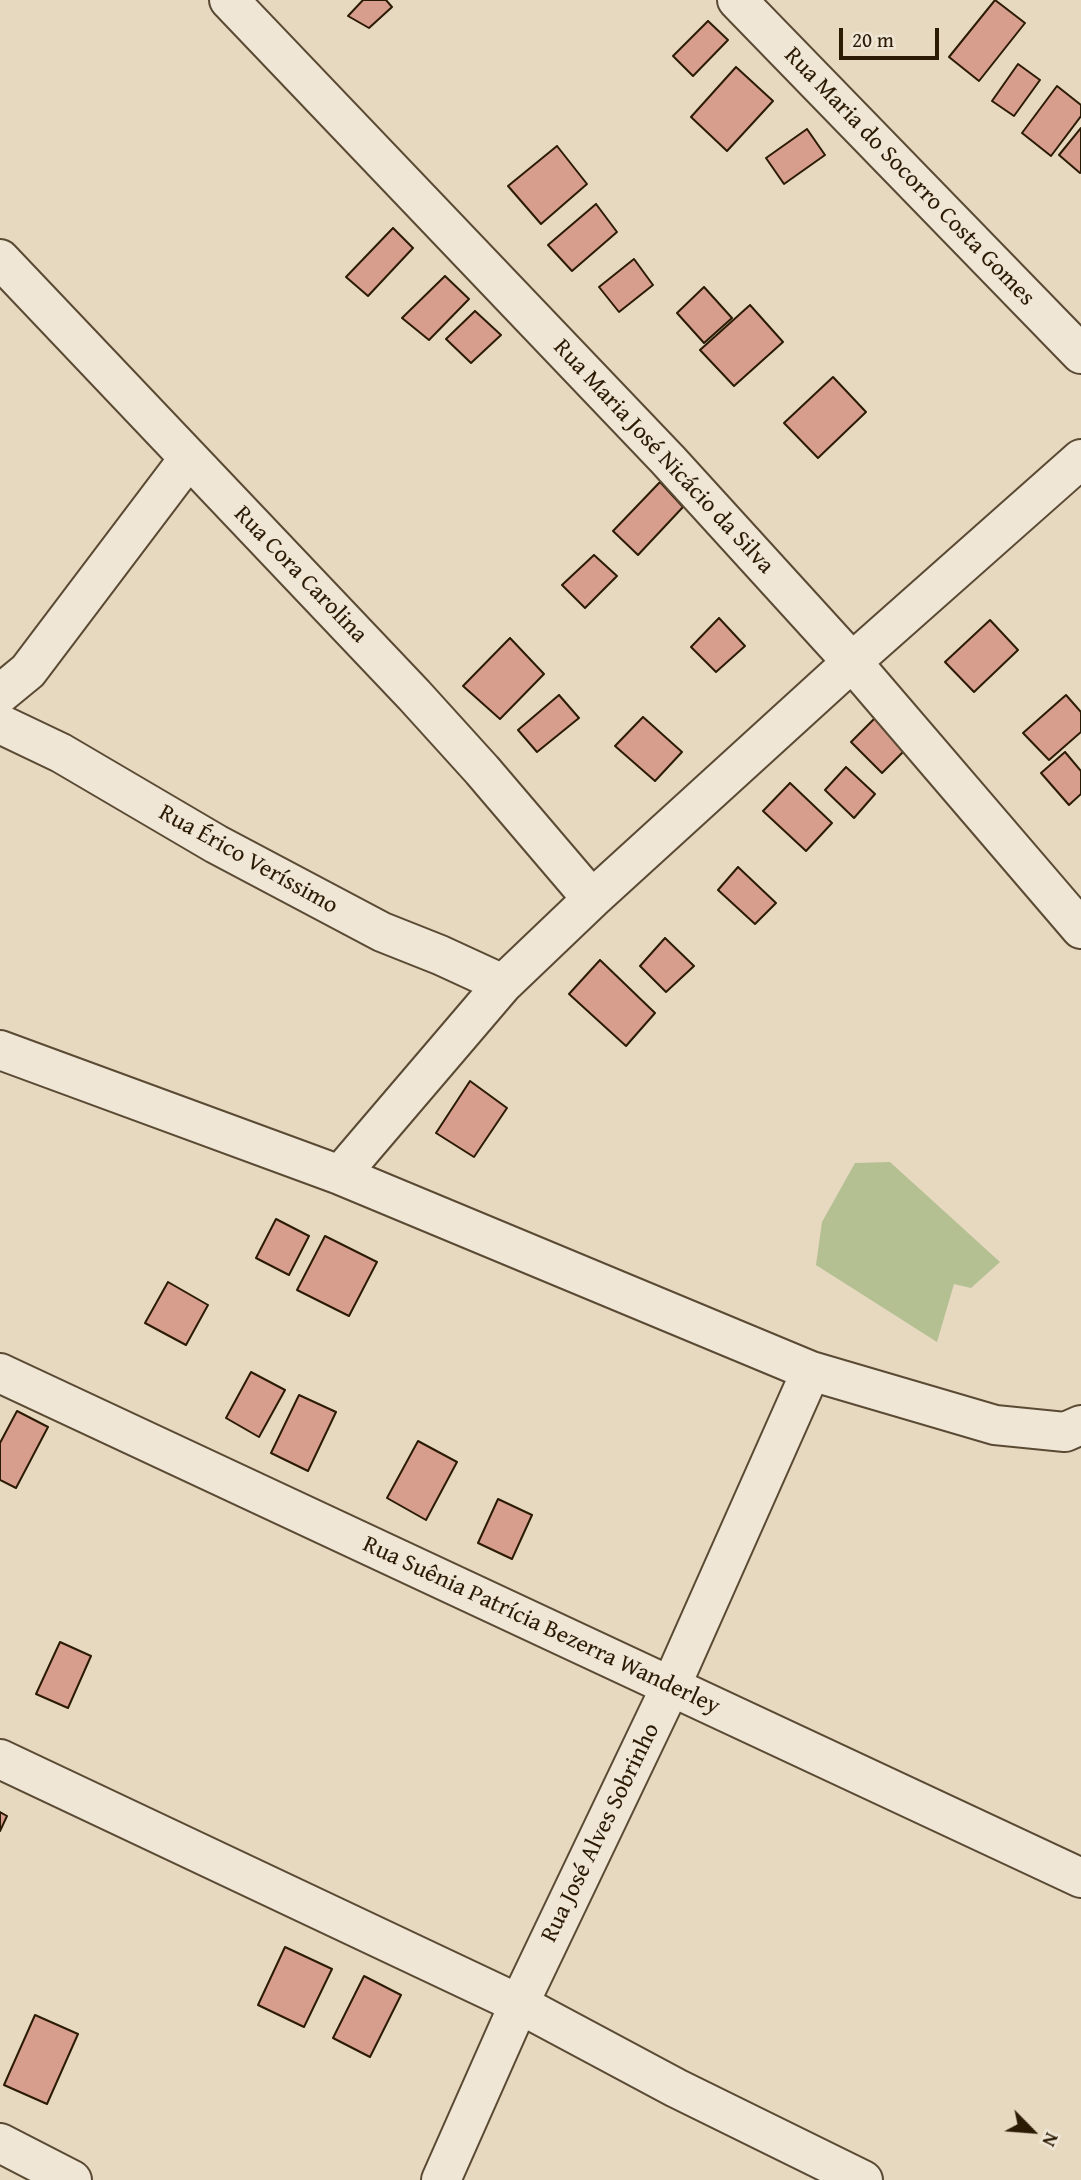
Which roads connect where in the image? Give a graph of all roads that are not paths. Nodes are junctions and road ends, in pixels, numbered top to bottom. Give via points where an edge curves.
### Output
1 (229, 0) edge
2 (737, 0) edge
3 (0, 259) edge
4 (1081, 354) edge
5 (189, 458) junction
6 (1081, 459) edge
7 (852, 662) junction
8 (0, 694) edge
9 (0, 723) edge
10 (592, 899) junction
11 (1081, 929) edge
12 (503, 984) junction
13 (0, 1050) edge
14 (340, 1175) junction
15 (811, 1371) junction
16 (0, 1373) edge
17 (1076, 1433) edge
18 (671, 1686) junction
19 (0, 1759) edge
20 (1081, 1878) edge
21 (519, 2004) junction
22 (0, 2143) edge
23 (72, 2180) edge
24 (441, 2180) edge
25 (863, 2180) edge

1 - 7 street, Rua Maria José Nicácio da Silva via 668,460
2 - 4 street, Rua Maria do Socorro Costa Gomes
3 - 5 street, Rua Cora Carolina
5 - 8 street via 28,671
5 - 10 street, Rua Cora Carolina via 414,695
6 - 7 street
7 - 10 street
7 - 11 street, Rua Maria José Nicácio da Silva
9 - 12 street, Rua Érico Veríssimo via 382,932
10 - 12 street
12 - 14 street
13 - 14 street
14 - 15 street
15 - 17 street via 995,1424
15 - 18 street, Rua José Alves Sobrinho
16 - 18 street, Rua Suênia Patrícia Bezerra Wanderley
18 - 20 street, Rua Suênia Patrícia Bezerra Wanderley
18 - 21 street, Rua José Alves Sobrinho
19 - 21 street
21 - 24 street, Rua José Alves Sobrinho
21 - 25 street
22 - 23 street

